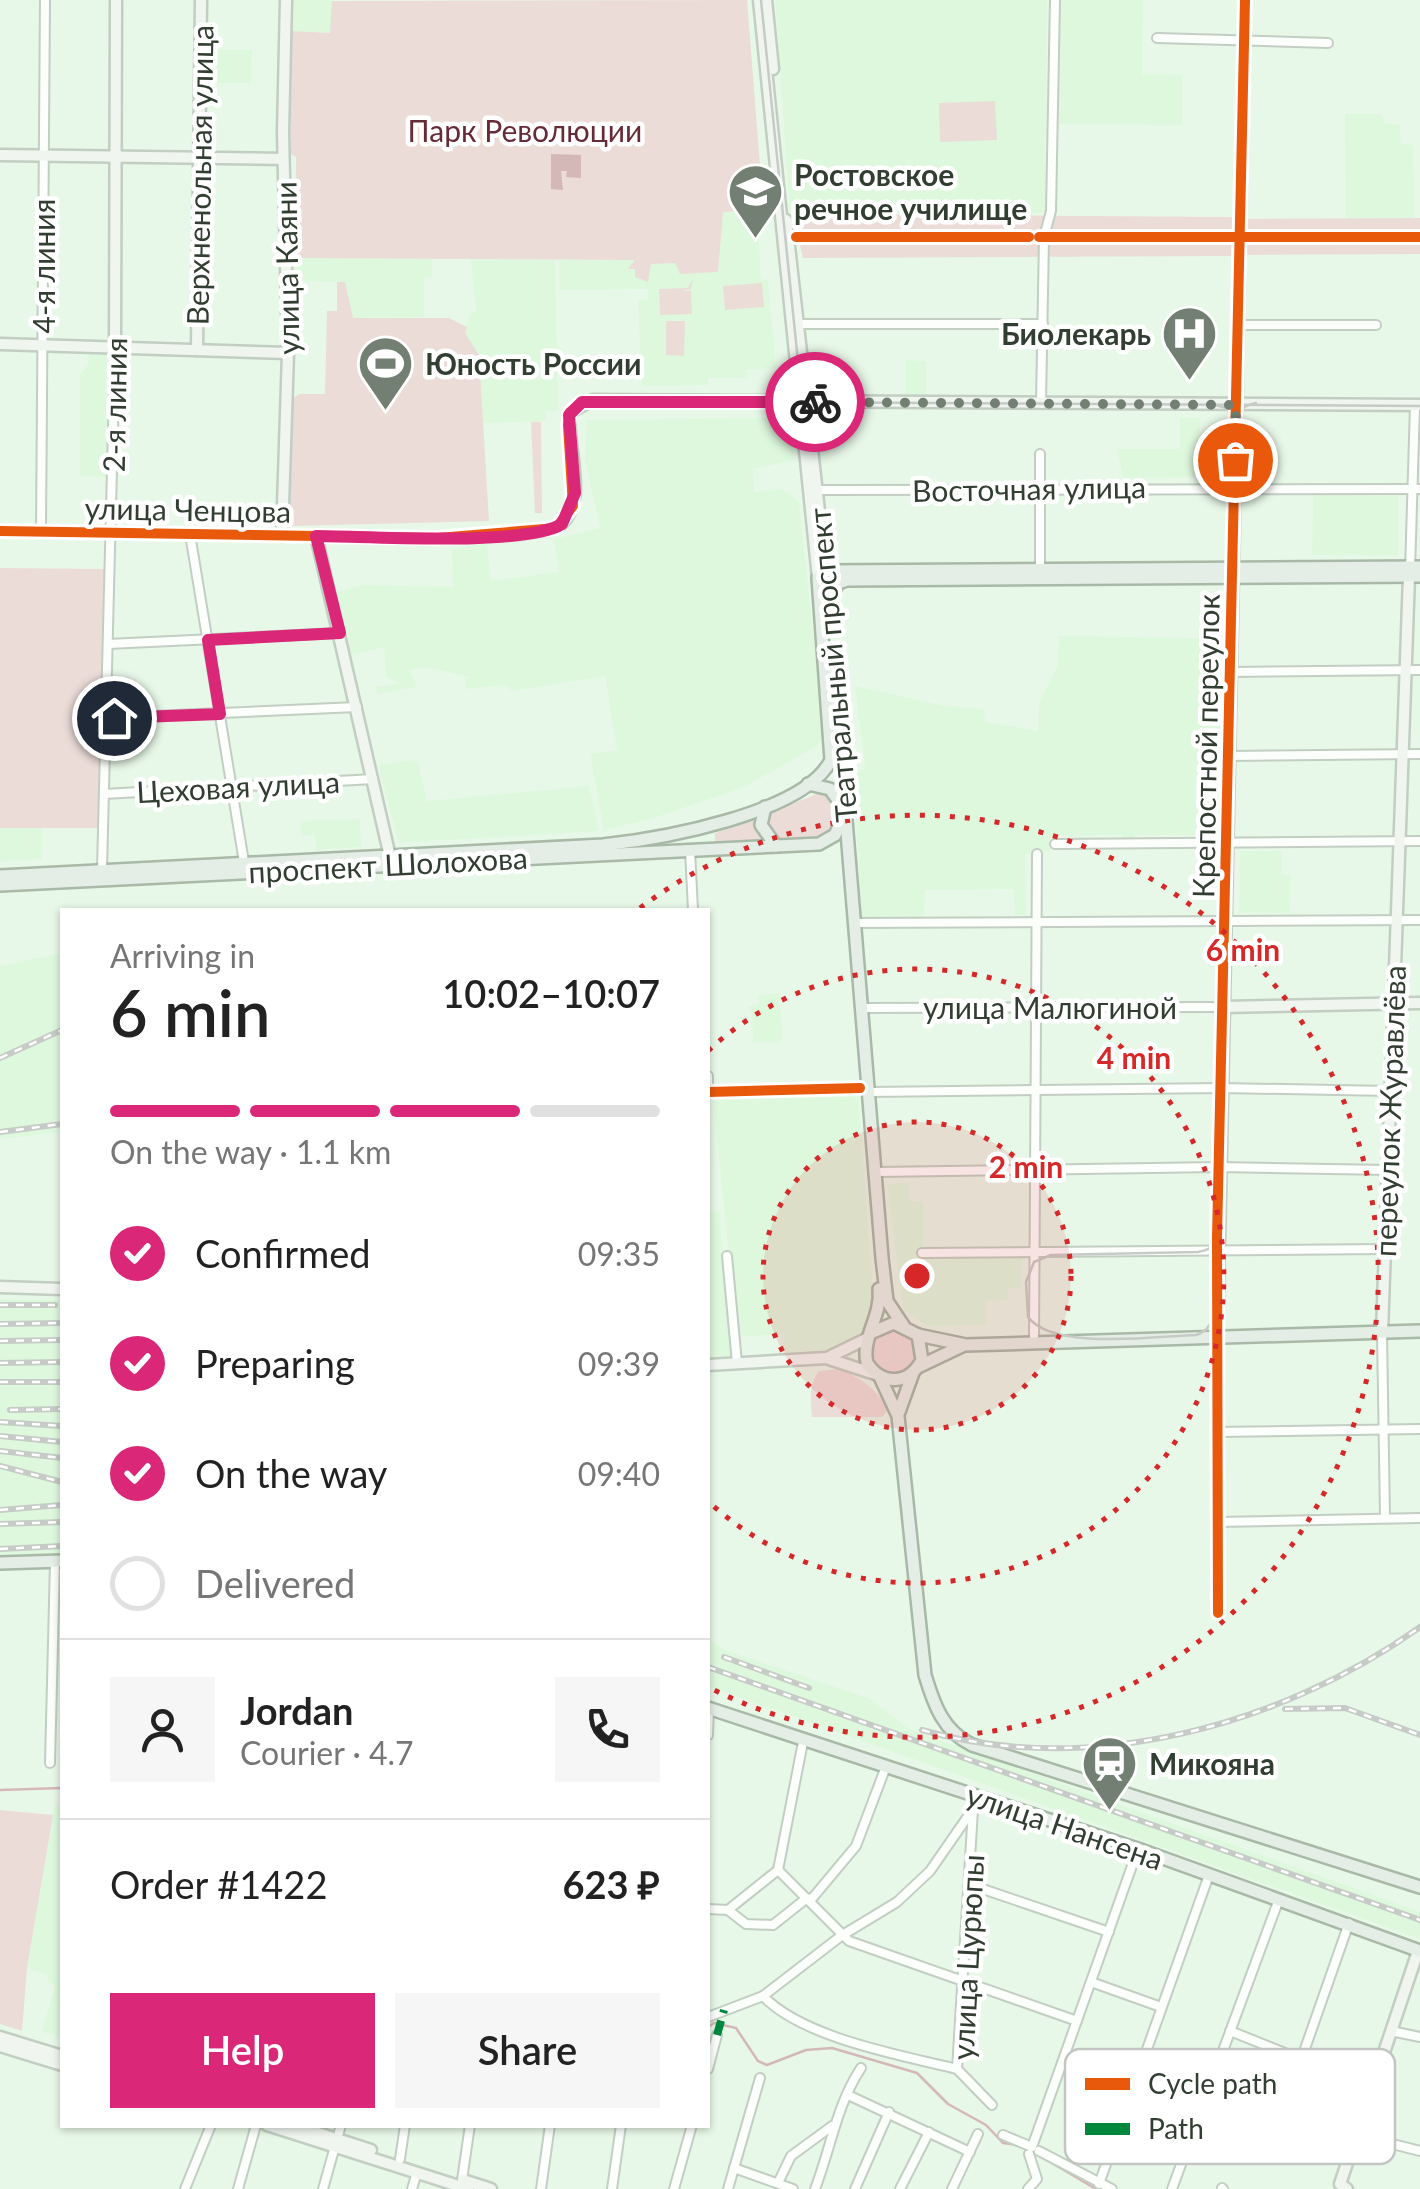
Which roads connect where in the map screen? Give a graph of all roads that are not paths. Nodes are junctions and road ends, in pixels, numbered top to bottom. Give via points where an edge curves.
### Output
1 (45, 0) edge
2 (116, 0) edge
3 (201, 0) edge
4 (286, 0) edge
5 (763, 0) edge
6 (1055, 0) edge
7 (1245, 0) edge
8 (1157, 38) dead end
9 (1244, 39) junction
10 (1328, 44) dead end
11 (0, 155) edge
12 (44, 156) junction
13 (116, 158) junction
14 (200, 159) junction
15 (283, 159) junction
16 (798, 324) junction
17 (1043, 324) junction
18 (1238, 325) junction
19 (1376, 325) dead end
20 (0, 344) edge
21 (43, 345) junction
22 (114, 348) junction
23 (197, 350) junction
24 (288, 353) junction
25 (804, 402) junction
26 (1041, 404) junction
27 (1417, 404) edge
28 (1236, 405) junction
29 (1040, 454) dead end
30 (1236, 486) junction
31 (1040, 488) junction
32 (1416, 489) edge
33 (817, 490) junction
34 (0, 531) edge
35 (41, 532) junction
36 (113, 533) junction
37 (190, 534) junction
38 (282, 536) junction
39 (316, 536) junction
40 (1040, 570) junction
41 (1415, 571) edge
42 (1234, 573) junction
43 (821, 574) junction
44 (828, 605) junction
45 (340, 633) junction
46 (208, 640) junction
47 (108, 644) junction
48 (1406, 670) junction
49 (1420, 670) edge
50 (1232, 672) junction
51 (357, 707) junction
52 (220, 714) junction
53 (106, 718) junction
54 (1403, 754) junction
55 (1420, 754) edge
56 (1229, 756) junction
57 (372, 780) junction
58 (808, 784) junction
59 (232, 786) junction
60 (104, 794) junction
61 (765, 807) junction
62 (845, 812) junction
63 (1228, 841) junction
64 (1397, 841) junction
65 (1420, 841) edge
66 (819, 844) junction
67 (1055, 844) dead end
68 (776, 846) junction
69 (690, 849) junction
70 (1036, 854) dead end
71 (390, 859) junction
72 (244, 862) junction
73 (102, 870) junction
74 (0, 876) edge
75 (0, 885) edge
76 (693, 908) edge
77 (1394, 920) junction
78 (1420, 920) edge
79 (1035, 922) junction
80 (1226, 922) junction
81 (852, 923) junction
82 (1392, 1003) junction
83 (1420, 1003) edge
84 (1035, 1006) junction
85 (1223, 1007) junction
86 (860, 1008) junction
87 (1221, 1088) junction
88 (864, 1090) junction
89 (1034, 1090) junction
90 (1389, 1091) junction
91 (710, 1092) edge
92 (1220, 1166) junction
93 (1034, 1167) junction
94 (1388, 1170) junction
95 (874, 1172) junction
96 (1385, 1249) junction
97 (1034, 1250) junction
98 (1217, 1251) junction
99 (922, 1254) dead end
100 (727, 1256) dead end
101 (0, 1288) edge
102 (60, 1290) edge
103 (903, 1324) junction
104 (1420, 1331) edge
105 (1382, 1332) junction
106 (870, 1335) junction
107 (918, 1335) junction
108 (1216, 1338) junction
109 (1034, 1342) junction
110 (966, 1345) junction
111 (826, 1358) junction
112 (737, 1363) junction
113 (710, 1365) edge
114 (915, 1370) junction
115 (878, 1375) junction
116 (898, 1416) junction
117 (1420, 1429) edge
118 (1384, 1430) junction
119 (1218, 1432) junction
120 (1385, 1518) junction
121 (1420, 1518) edge
122 (1218, 1522) junction
123 (59, 1561) edge
124 (0, 1563) edge
125 (1218, 1613) dead end
126 (710, 1709) edge
127 (804, 1742) junction
128 (50, 1763) dead end
129 (885, 1769) junction
130 (976, 1794) junction
131 (973, 1810) junction
132 (1138, 1849) junction
133 (778, 1870) junction
134 (1209, 1875) junction
135 (971, 1885) junction
136 (1420, 1887) edge
137 (808, 1899) junction
138 (1279, 1899) junction
139 (710, 1910) edge
140 (728, 1910) junction
141 (1348, 1923) junction
142 (1109, 1932) junction
143 (841, 1936) junction
144 (1419, 1949) edge
145 (965, 1979) junction
146 (1091, 1982) junction
147 (762, 1996) junction
148 (1161, 2007) junction
149 (710, 2015) edge
150 (1077, 2021) junction
151 (1230, 2031) junction
152 (1392, 2031) junction
153 (717, 2035) dead end
154 (0, 2037) edge
155 (1420, 2037) edge
156 (0, 2046) edge
157 (1068, 2049) edge
158 (1146, 2049) edge
159 (1224, 2049) edge
160 (1269, 2049) edge
161 (1305, 2049) edge
162 (1386, 2049) edge
163 (60, 2055) edge
164 (1065, 2056) edge
165 (710, 2061) edge
166 (60, 2063) edge
167 (861, 2068) dead end
168 (957, 2069) junction
169 (760, 2078) dead end
170 (848, 2095) junction
171 (992, 2105) dead end
172 (889, 2112) junction
173 (832, 2126) junction
174 (210, 2128) edge
175 (255, 2128) edge
176 (279, 2128) edge
177 (300, 2128) edge
178 (340, 2128) edge
179 (405, 2128) edge
180 (470, 2128) edge
181 (550, 2128) edge
182 (621, 2128) edge
183 (691, 2128) edge
184 (929, 2132) junction
185 (978, 2134) dead end
186 (1004, 2135) dead end
187 (337, 2143) junction
188 (1395, 2144) edge
189 (1033, 2151) junction
190 (1420, 2151) edge
191 (970, 2152) junction
192 (400, 2159) junction
193 (1106, 2164) edge
194 (1181, 2164) edge
195 (734, 2168) junction
196 (417, 2172) junction
197 (465, 2184) edge
198 (778, 2184) junction
199 (1099, 2184) junction
200 (185, 2189) edge
201 (238, 2189) edge
202 (323, 2189) edge
203 (412, 2189) edge
204 (491, 2189) edge
205 (541, 2189) edge
206 (612, 2189) edge
207 (674, 2189) edge
208 (728, 2189) edge
209 (793, 2189) edge
210 (814, 2189) edge
211 (855, 2189) edge
212 (900, 2189) edge
213 (952, 2189) edge
214 (1028, 2189) edge
215 (1112, 2189) edge
216 (1172, 2189) edge

1 - 12 street, 4-я линия
2 - 13 street, 2-я линия
3 - 14 street, Верхненольная улица
4 - 15 street, улица Каяни
5 - 16 street, Театральный проспект
5 - 25 street, Театральный проспект
6 - 17 street
7 - 9 street, Крепостной переулок
8 - 9 street
9 - 10 street
9 - 18 street, Крепостной переулок
11 - 12 street
12 - 13 street
12 - 21 street, 4-я линия
13 - 14 street
13 - 22 street, 2-я линия
14 - 15 street
14 - 23 street, Верхненольная улица
15 - 24 street, улица Каяни
16 - 17 street
16 - 25 street, Театральный проспект
17 - 26 street
18 - 19 street
18 - 28 street, Крепостной переулок
20 - 21 street
21 - 22 street
21 - 35 street, 4-я линия
22 - 23 street
22 - 36 street, 2-я линия
23 - 24 street
24 - 38 street, улица Каяни
25 - 26 street
25 - 33 street, Театральный проспект
25 - 39 street, улица Ченцова via 582,402 570,412 568,425 573,506 556,528 438,538
25 - 43 street, Театральный проспект
26 - 28 street
27 - 28 street
27 - 32 street, переулок Журавлёва
28 - 30 street, Крепостной переулок
29 - 31 street
30 - 31 street, Восточная улица
30 - 32 street, Восточная улица
30 - 42 street, Крепостной переулок
31 - 33 street, Восточная улица
31 - 40 street
32 - 41 street, переулок Журавлёва
33 - 43 street, Театральный проспект
34 - 35 street, улица Ченцова
35 - 36 street, улица Ченцова
36 - 37 street, улица Ченцова
36 - 47 street, 2-я линия
37 - 38 street, улица Ченцова
37 - 46 street
38 - 39 street, улица Ченцова
39 - 45 street
40 - 42 main road
40 - 43 main road
41 - 42 main road
41 - 48 street, переулок Журавлёва
42 - 44 main road via 846,580
42 - 50 street, Крепостной переулок
43 - 44 main road, Театральный проспект
43 - 58 main road, Театральный проспект via 833,749 827,768
44 - 62 main road, Театральный проспект
45 - 46 street
45 - 51 street
46 - 47 street
46 - 52 street
47 - 53 street, 2-я линия
48 - 49 street
48 - 50 street
48 - 54 street, переулок Журавлёва
50 - 56 street, Крепостной переулок
51 - 52 street
51 - 57 street
52 - 53 street
52 - 59 street
53 - 60 street, 2-я линия
54 - 55 street
54 - 56 street
54 - 64 street, переулок Журавлёва
56 - 63 street, Крепостной переулок
57 - 59 street, Цеховая улица
57 - 71 street
58 - 61 main road
58 - 62 main road via 830,789
59 - 60 street, Цеховая улица
59 - 72 street
60 - 73 street, 2-я линия
61 - 68 main road via 761,826
61 - 71 main road, проспект Шолохова via 645,840
62 - 66 main road via 834,837
62 - 81 main road, Театральный проспект
63 - 64 street
63 - 67 street
63 - 80 street, Крепостной переулок
64 - 65 street
64 - 77 street, переулок Журавлёва
66 - 68 main road
66 - 88 main road, Театральный проспект via 842,862
68 - 69 main road, проспект Шолохова
69 - 71 main road, проспект Шолохова
69 - 76 street
70 - 79 street
71 - 72 main road, проспект Шолохова
71 - 75 main road, проспект Шолохова
72 - 73 main road, проспект Шолохова
73 - 74 main road, проспект Шолохова
77 - 78 street
77 - 80 street
77 - 82 street, переулок Журавлёва
79 - 80 street
79 - 81 street
79 - 84 street
80 - 85 street, Крепостной переулок
81 - 86 main road, Театральный проспект
82 - 83 street, улица Малюгиной
82 - 85 street, улица Малюгиной
82 - 90 street, переулок Журавлёва
84 - 85 street, улица Малюгиной
84 - 86 street, улица Малюгиной
84 - 89 street
85 - 87 street, Крепостной переулок
86 - 88 main road, Театральный проспект
87 - 89 street
87 - 90 street
87 - 92 street, Крепостной переулок
88 - 89 street
88 - 91 street
88 - 95 main road, Театральный проспект
88 - 106 main road, Театральный проспект via 880,1302
89 - 93 street
90 - 94 street, переулок Журавлёва
92 - 93 street
92 - 94 street
92 - 98 street, Крепостной переулок
93 - 95 street
93 - 97 street
94 - 96 street, переулок Журавлёва
95 - 103 main road, Театральный проспект via 887,1301
96 - 98 street
96 - 105 street, переулок Журавлёва
97 - 98 street
97 - 99 street
97 - 109 street
98 - 108 street, Крепостной переулок
100 - 112 street
101 - 102 street
103 - 106 main road
103 - 107 main road
104 - 105 main road
105 - 108 main road
105 - 118 street, переулок Журавлёва
106 - 111 street
106 - 115 main road via 865,1356
107 - 110 main road
107 - 114 main road via 922,1350
108 - 109 main road
108 - 119 street, Крепостной переулок
109 - 110 main road
110 - 114 main road
111 - 112 street
111 - 115 street
112 - 113 street
114 - 115 main road via 896,1380
114 - 116 main road
115 - 116 main road
116 - 136 main road, улица Нансена via 925,1676 945,1725 972,1745
117 - 118 street
118 - 119 street
118 - 120 street, переулок Журавлёва
119 - 122 street, Крепостной переулок
120 - 121 street
120 - 122 street
122 - 125 street, Крепостной переулок
123 - 124 main road
123 - 128 street
126 - 127 main road, улица Нансена
127 - 129 main road, улица Нансена
127 - 133 street
129 - 130 main road, улица Нансена
129 - 137 street via 856,1846
130 - 131 street, улица Цурюпы
130 - 132 main road, улица Нансена
131 - 135 street, улица Цурюпы
131 - 143 street via 916,1886
132 - 134 main road, улица Нансена
132 - 142 street
133 - 137 street
133 - 140 street
134 - 138 main road, улица Нансена
134 - 148 street
135 - 142 street
135 - 145 street, улица Цурюпы
137 - 140 street via 773,1925 746,1924
137 - 143 street
138 - 141 main road, улица Нансена
138 - 151 street
139 - 140 street
141 - 144 main road, улица Нансена
141 - 161 street
142 - 146 street
143 - 145 street
143 - 147 street
144 - 152 street
145 - 150 street
145 - 168 street, улица Цурюпы
146 - 148 street
146 - 150 street
147 - 149 street
147 - 168 street via 776,2010 869,2048
148 - 158 street
150 - 157 street
151 - 159 street
151 - 160 street
152 - 155 street
152 - 162 street
153 - 165 street
154 - 163 street
156 - 166 street
164 - 189 street
167 - 170 street
168 - 171 street, улица Цурюпы
169 - 195 street
170 - 172 street
170 - 173 street
172 - 184 street
172 - 211 street
173 - 198 street via 792,2156
173 - 210 street via 834,2140
174 - 200 street
175 - 201 street
176 - 187 street
177 - 187 street
178 - 187 street
179 - 192 street
180 - 197 street
181 - 205 street
182 - 206 street
183 - 207 street
184 - 191 street
184 - 212 street
185 - 191 street
186 - 189 street
187 - 192 street
187 - 196 street
187 - 202 street
188 - 190 street
189 - 199 street
189 - 214 street via 1036,2178
191 - 213 street
192 - 197 street
193 - 199 street
194 - 216 street
195 - 198 street
195 - 208 street
196 - 197 street
196 - 203 street
197 - 204 street
198 - 209 street
199 - 215 street

